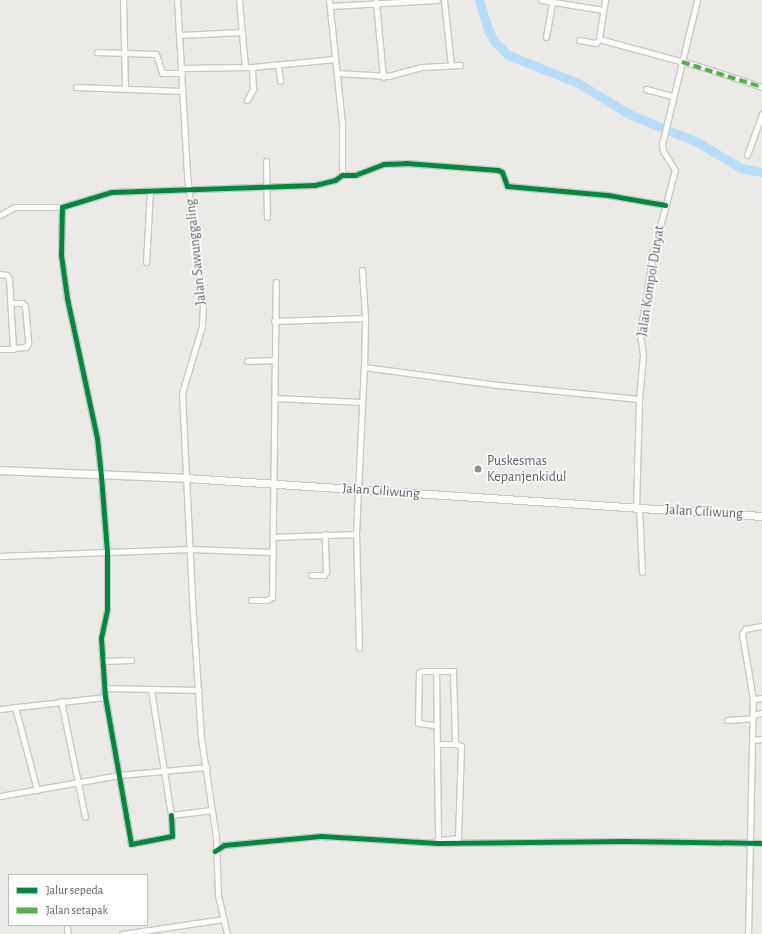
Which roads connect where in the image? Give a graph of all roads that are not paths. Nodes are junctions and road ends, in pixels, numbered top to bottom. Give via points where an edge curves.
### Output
1 (123, 0) edge
2 (177, 0) edge
3 (239, 0) edge
4 (437, 0) edge
5 (444, 0) edge
6 (541, 0) edge
7 (605, 0) edge
8 (697, 0) edge
9 (376, 2) junction
10 (552, 2) junction
11 (330, 3) edge
12 (603, 10) junction
13 (242, 32) junction
14 (180, 35) junction
15 (546, 37) dead end
16 (599, 39) junction
17 (580, 40) dead end
18 (97, 52) dead end
19 (124, 53) junction
20 (335, 59) junction
21 (682, 62) junction
22 (460, 64) dead end
23 (451, 65) junction
24 (278, 66) junction
25 (244, 67) junction
26 (252, 67) junction
27 (182, 70) junction
28 (337, 73) junction
29 (382, 77) junction
30 (280, 81) dead end
31 (76, 87) dead end
32 (762, 87) edge
33 (646, 88) dead end
34 (125, 89) junction
35 (182, 91) junction
36 (673, 96) junction
37 (247, 100) dead end
38 (762, 114) edge
39 (747, 156) dead end
40 (266, 161) dead end
41 (342, 175) junction
42 (267, 188) junction
43 (150, 190) junction
44 (189, 190) junction
45 (665, 206) junction
46 (62, 207) junction
47 (0, 214) edge
48 (267, 217) dead end
49 (146, 262) dead end
50 (362, 270) dead end
51 (0, 274) edge
52 (276, 282) dead end
53 (11, 303) junction
54 (365, 318) junction
55 (274, 321) junction
56 (13, 348) junction
57 (0, 349) edge
58 (274, 360) junction
59 (247, 361) dead end
60 (364, 367) junction
61 (274, 398) junction
62 (639, 398) junction
63 (362, 402) junction
64 (0, 470) edge
65 (101, 476) junction
66 (186, 478) junction
67 (274, 485) junction
68 (357, 490) junction
69 (637, 508) junction
70 (762, 516) edge
71 (325, 534) junction
72 (356, 534) junction
73 (273, 537) junction
74 (190, 549) junction
75 (107, 552) junction
76 (273, 552) junction
77 (0, 556) edge
78 (642, 572) dead end
79 (311, 575) dead end
80 (251, 600) dead end
81 (762, 626) edge
82 (359, 648) dead end
83 (131, 660) dead end
84 (102, 661) junction
85 (436, 671) junction
86 (105, 688) junction
87 (151, 690) junction
88 (199, 690) junction
89 (105, 697) junction
90 (762, 698) edge
91 (753, 699) junction
92 (61, 701) junction
93 (15, 707) junction
94 (0, 709) edge
95 (762, 713) edge
96 (753, 716) junction
97 (727, 720) dead end
98 (436, 725) junction
99 (762, 739) edge
100 (753, 740) junction
101 (438, 741) junction
102 (455, 742) junction
103 (207, 767) junction
104 (163, 771) junction
105 (119, 775) junction
106 (78, 781) junction
107 (37, 790) junction
108 (0, 796) edge
109 (212, 810) junction
110 (171, 815) junction
111 (85, 817) dead end
112 (216, 837) junction
113 (437, 841) junction
114 (749, 843) junction
115 (762, 843) edge
116 (224, 845) junction
117 (215, 851) junction
118 (224, 919) junction
119 (181, 927) junction
120 (122, 934) edge
121 (183, 934) edge
122 (227, 934) edge
123 (748, 934) edge

1 - 19 street
2 - 14 street, Jalan Sawunggaling
3 - 13 street
4 - 9 street via 418,3
5 - 23 street
6 - 10 street
7 - 12 street
8 - 21 street, Jalan Kompol Duryat
9 - 11 street
9 - 29 street
10 - 12 street
10 - 15 street
11 - 20 street
12 - 16 street
13 - 14 street
13 - 25 street
14 - 27 street, Jalan Sawunggaling
16 - 17 street via 596,43
16 - 21 street
18 - 19 street
19 - 27 street via 156,54 162,73
19 - 34 street
20 - 24 street
20 - 28 street
21 - 32 street
21 - 36 street, Jalan Kompol Duryat
22 - 23 street
23 - 29 street via 422,67
24 - 26 street
24 - 30 street
25 - 26 street
25 - 27 street
26 - 37 street via 253,89
27 - 35 street, Jalan Sawunggaling
28 - 29 street
28 - 41 street via 343,142
31 - 34 street
33 - 36 street
34 - 35 street
35 - 44 street, Jalan Sawunggaling
36 - 45 street, Jalan Kompol Duryat via 662,144 663,151 675,167
38 - 39 street
40 - 42 street
41 - 42 street via 335,180 315,185
41 - 45 street via 355,175 388,163 498,170 502,172 507,186 608,195
42 - 44 street
42 - 48 street
43 - 44 street
43 - 46 street via 102,194
43 - 49 street
44 - 66 street, Jalan Sawunggaling via 202,297 202,326 182,393
45 - 62 street, Jalan Kompol Duryat via 652,253 640,334 643,355
46 - 47 street via 15,206
46 - 65 street via 61,254 97,438
50 - 54 street
51 - 53 street via 7,275 9,279
52 - 55 street
53 - 56 street
53 - 56 street via 24,303 28,343 26,347
54 - 55 street
54 - 60 street
55 - 58 street
56 - 57 street via 9,351
58 - 59 street
58 - 61 street
60 - 62 street via 498,385
60 - 63 street
61 - 63 street
61 - 67 street
62 - 69 street, Jalan Kompol Duryat
63 - 68 street
64 - 65 main road, Jalan Ciliwung
65 - 66 main road, Jalan Ciliwung
65 - 75 street
66 - 67 main road, Jalan Ciliwung
66 - 74 street, Jalan Sawunggaling
67 - 68 main road, Jalan Ciliwung
67 - 73 street
68 - 69 main road, Jalan Ciliwung
68 - 72 street
69 - 70 main road, Jalan Ciliwung
69 - 78 street, Jalan Kompol Duryat
71 - 72 street
71 - 73 street
71 - 79 street via 326,572 324,575
72 - 82 street
73 - 76 street
74 - 75 street
74 - 76 street
74 - 88 street, Jalan Sawunggaling
75 - 77 street
75 - 84 street via 107,609 102,632
76 - 80 street via 271,599
81 - 91 street via 745,629 742,634
83 - 84 street
84 - 86 street
85 - 98 street
85 - 98 street via 419,673 418,723
85 - 102 street via 455,673
86 - 87 street
86 - 89 street
87 - 88 street
87 - 104 street
88 - 103 street, Jalan Sawunggaling via 201,738
89 - 92 street
89 - 105 street
90 - 91 street
91 - 96 street
92 - 93 street
92 - 106 street
93 - 94 street
93 - 107 street
95 - 96 street
96 - 97 street
96 - 100 street
98 - 101 street
99 - 100 street
100 - 114 street
101 - 102 street
101 - 113 street
102 - 113 street via 461,746 459,835 457,839
103 - 104 street
103 - 109 street, Jalan Sawunggaling
104 - 105 street
104 - 110 street
105 - 106 street
105 - 110 street via 131,844 173,836
106 - 107 street
106 - 111 street
107 - 108 street
109 - 110 street
109 - 112 street, Jalan Sawunggaling
112 - 116 street
112 - 117 street, Jalan Sawunggaling
113 - 114 street
113 - 116 street via 321,836
114 - 115 street
114 - 123 street
116 - 117 street
117 - 118 street, Jalan Sawunggaling via 218,894
118 - 119 street
118 - 122 street, Jalan Sawunggaling
119 - 120 street
119 - 121 street

